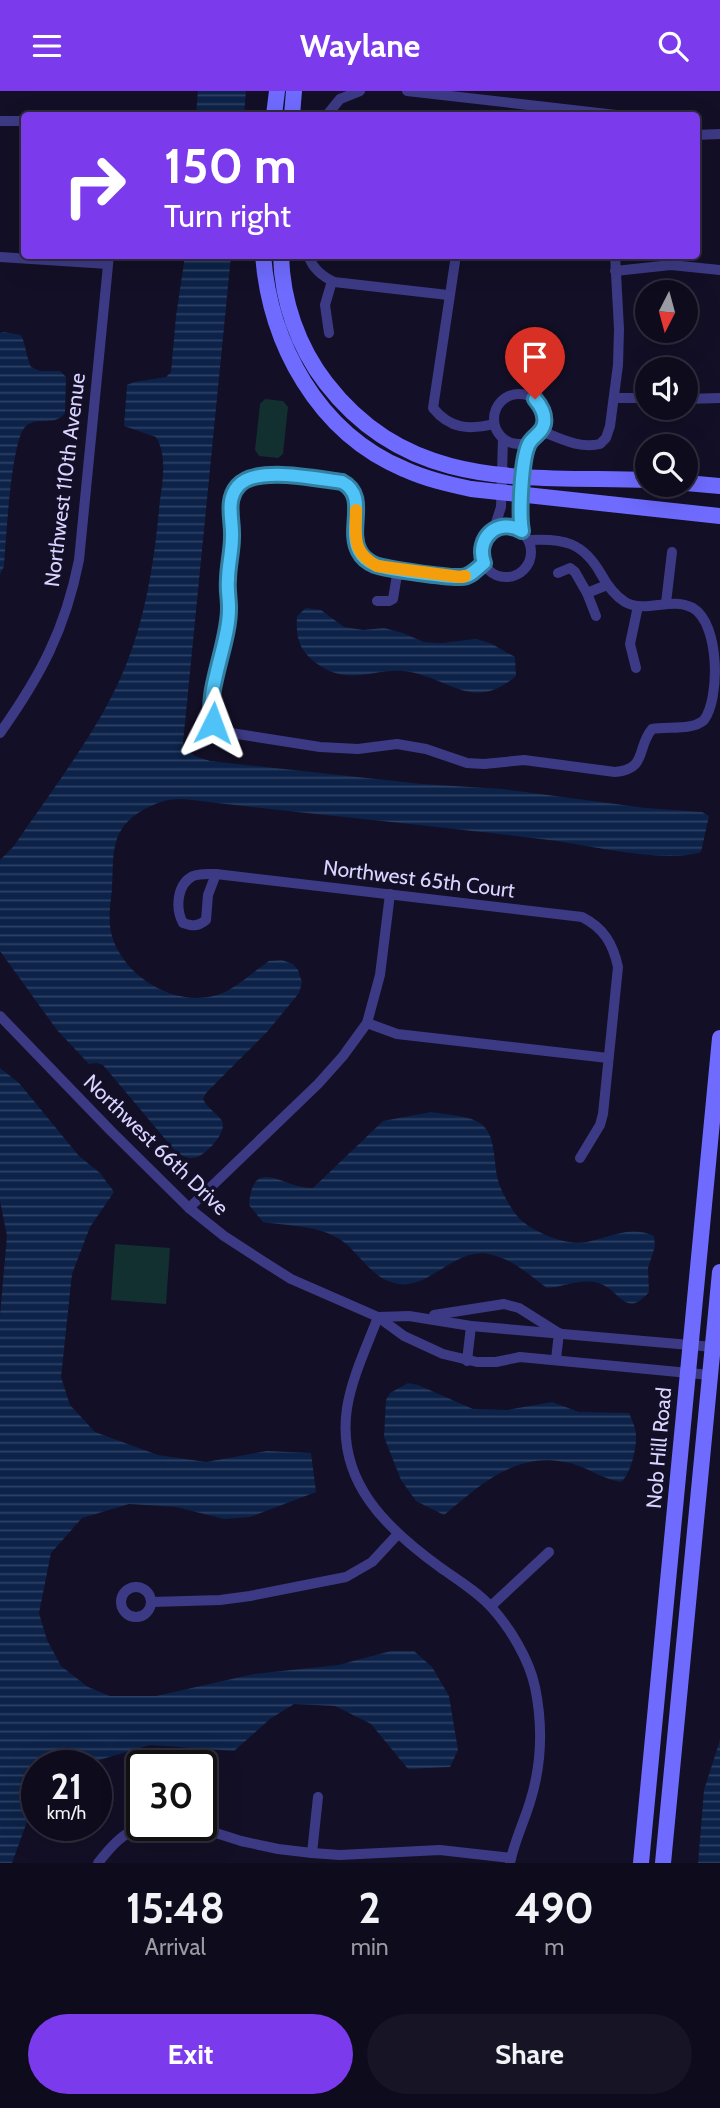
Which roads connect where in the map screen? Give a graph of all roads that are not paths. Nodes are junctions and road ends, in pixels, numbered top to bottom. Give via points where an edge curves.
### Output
1 (277, 91) edge
2 (295, 91) edge
3 (360, 91) edge
4 (407, 91) edge
5 (274, 112) edge
6 (292, 112) edge
7 (329, 112) edge
8 (590, 112) edge
9 (0, 121) edge
10 (21, 121) edge
11 (720, 134) edge
12 (700, 135) edge
13 (0, 257) edge
14 (21, 258) edge
15 (72, 259) edge
16 (264, 259) edge
17 (281, 259) edge
18 (310, 259) edge
19 (455, 259) edge
20 (615, 259) edge
21 (108, 260) edge
22 (720, 270) edge
23 (615, 271) junction
24 (332, 281) junction
25 (448, 295) junction
26 (329, 333) dead end
27 (615, 398) junction
28 (635, 398) edge
29 (698, 398) edge
30 (720, 398) edge
31 (494, 424) junction
32 (541, 431) junction
33 (503, 439) junction
34 (531, 441) junction
35 (502, 475) junction
36 (523, 477) junction
37 (635, 480) edge
38 (698, 484) edge
39 (720, 486) edge
40 (501, 492) junction
41 (521, 495) junction
42 (720, 516) edge
43 (494, 529) junction
44 (525, 535) junction
45 (673, 552) dead end
46 (484, 563) junction
47 (398, 569) junction
48 (558, 573) dead end
49 (607, 585) junction
50 (587, 593) junction
51 (377, 601) dead end
52 (666, 603) junction
53 (638, 606) junction
54 (596, 616) dead end
55 (636, 668) dead end
56 (0, 733) edge
57 (216, 874) junction
58 (390, 894) junction
59 (0, 1016) edge
60 (367, 1023) junction
61 (720, 1038) edge
62 (608, 1058) junction
63 (580, 1158) dead end
64 (189, 1208) junction
65 (720, 1272) edge
66 (409, 1316) junction
67 (378, 1317) junction
68 (471, 1326) junction
69 (559, 1333) junction
70 (690, 1345) junction
71 (713, 1347) junction
72 (556, 1359) junction
73 (467, 1361) junction
74 (688, 1373) junction
75 (710, 1375) junction
76 (398, 1534) junction
77 (549, 1552) dead end
78 (152, 1602) dead end
79 (491, 1607) junction
80 (318, 1797) dead end
81 (126, 1832) edge
82 (217, 1833) edge
83 (312, 1853) junction
84 (511, 1861) edge
85 (98, 1863) edge
86 (641, 1863) edge
87 (663, 1863) edge

1 - 5 main road
2 - 6 main road
3 - 7 street via 340,99
4 - 8 street
9 - 10 street
11 - 12 street
13 - 14 street
15 - 21 street
16 - 40 main road via 269,300 284,345 307,388 340,426 401,468 435,481
17 - 35 main road via 284,289 301,343 316,370 356,416 377,433 437,464
18 - 24 street
19 - 25 street
20 - 23 street
21 - 56 street, Northwest 110th Avenue via 74,585 52,649
22 - 23 street via 671,265
23 - 27 street via 619,330
24 - 25 street
24 - 26 street via 325,305
25 - 31 street via 433,408 456,426
27 - 28 street
27 - 32 street via 610,426 600,444 571,443
29 - 30 street
31 - 32 street via 496,406 518,393 541,405
31 - 33 street
32 - 34 street
33 - 34 street via 516,444
33 - 35 street
34 - 36 street
35 - 36 main road
35 - 40 street
36 - 37 main road
36 - 41 street
38 - 39 main road
40 - 41 main road
40 - 43 street
41 - 42 main road
41 - 44 street
43 - 44 street via 510,526
43 - 46 street via 481,548
44 - 46 street via 532,555 518,574 495,574
44 - 49 street via 571,543 585,552
45 - 52 street
46 - 47 street via 460,577
47 - 51 street via 393,599
47 - 52 street via 377,566 359,551 356,495 351,486 260,475 246,479 237,487 230,511 229,609 209,711 213,723 231,733 320,747 397,744 467,762 524,760 626,771 642,757 652,729 694,726 712,710 718,649 703,616 679,603
48 - 50 street via 570,568
49 - 50 street
49 - 53 street via 624,602
50 - 54 street
52 - 53 street
53 - 55 street via 630,644
57 - 57 street, Northwest 65th Court via 191,877 183,884 179,896 183,923 200,925 206,920
57 - 58 street, Northwest 65th Court
58 - 60 street via 380,975
58 - 62 street, Northwest 65th Court via 583,917 601,929 618,967
59 - 64 street, Northwest 66th Drive
60 - 62 street via 397,1034
60 - 64 street via 318,1084
61 - 70 main road, Nob Hill Road
62 - 63 street via 600,1125
64 - 67 street, Northwest 66th Drive via 291,1279
65 - 71 main road, Nob Hill Road
66 - 67 street, Northwest 66th Drive
66 - 68 street, Northwest 66th Drive
66 - 69 street, Northwest 66th Drive via 447,1315 504,1304
67 - 73 street, Northwest 66th Drive via 404,1336
67 - 76 street via 354,1380 346,1432 359,1485 375,1511
68 - 69 street, Northwest 66th Drive
68 - 73 street
69 - 70 street, Northwest 66th Drive
69 - 72 street
70 - 71 street, Northwest 66th Drive
70 - 74 main road, Nob Hill Road
71 - 75 main road, Nob Hill Road
72 - 73 street, Northwest 66th Drive
72 - 74 street, Northwest 66th Drive
74 - 75 street, Northwest 66th Drive
74 - 86 main road, Nob Hill Road
75 - 87 main road, Nob Hill Road
76 - 78 street via 372,1562 346,1577 220,1600
76 - 79 street
77 - 79 street
79 - 84 street via 522,1654 539,1712 538,1773
80 - 83 street
81 - 85 street
82 - 83 street
83 - 84 street via 440,1850

